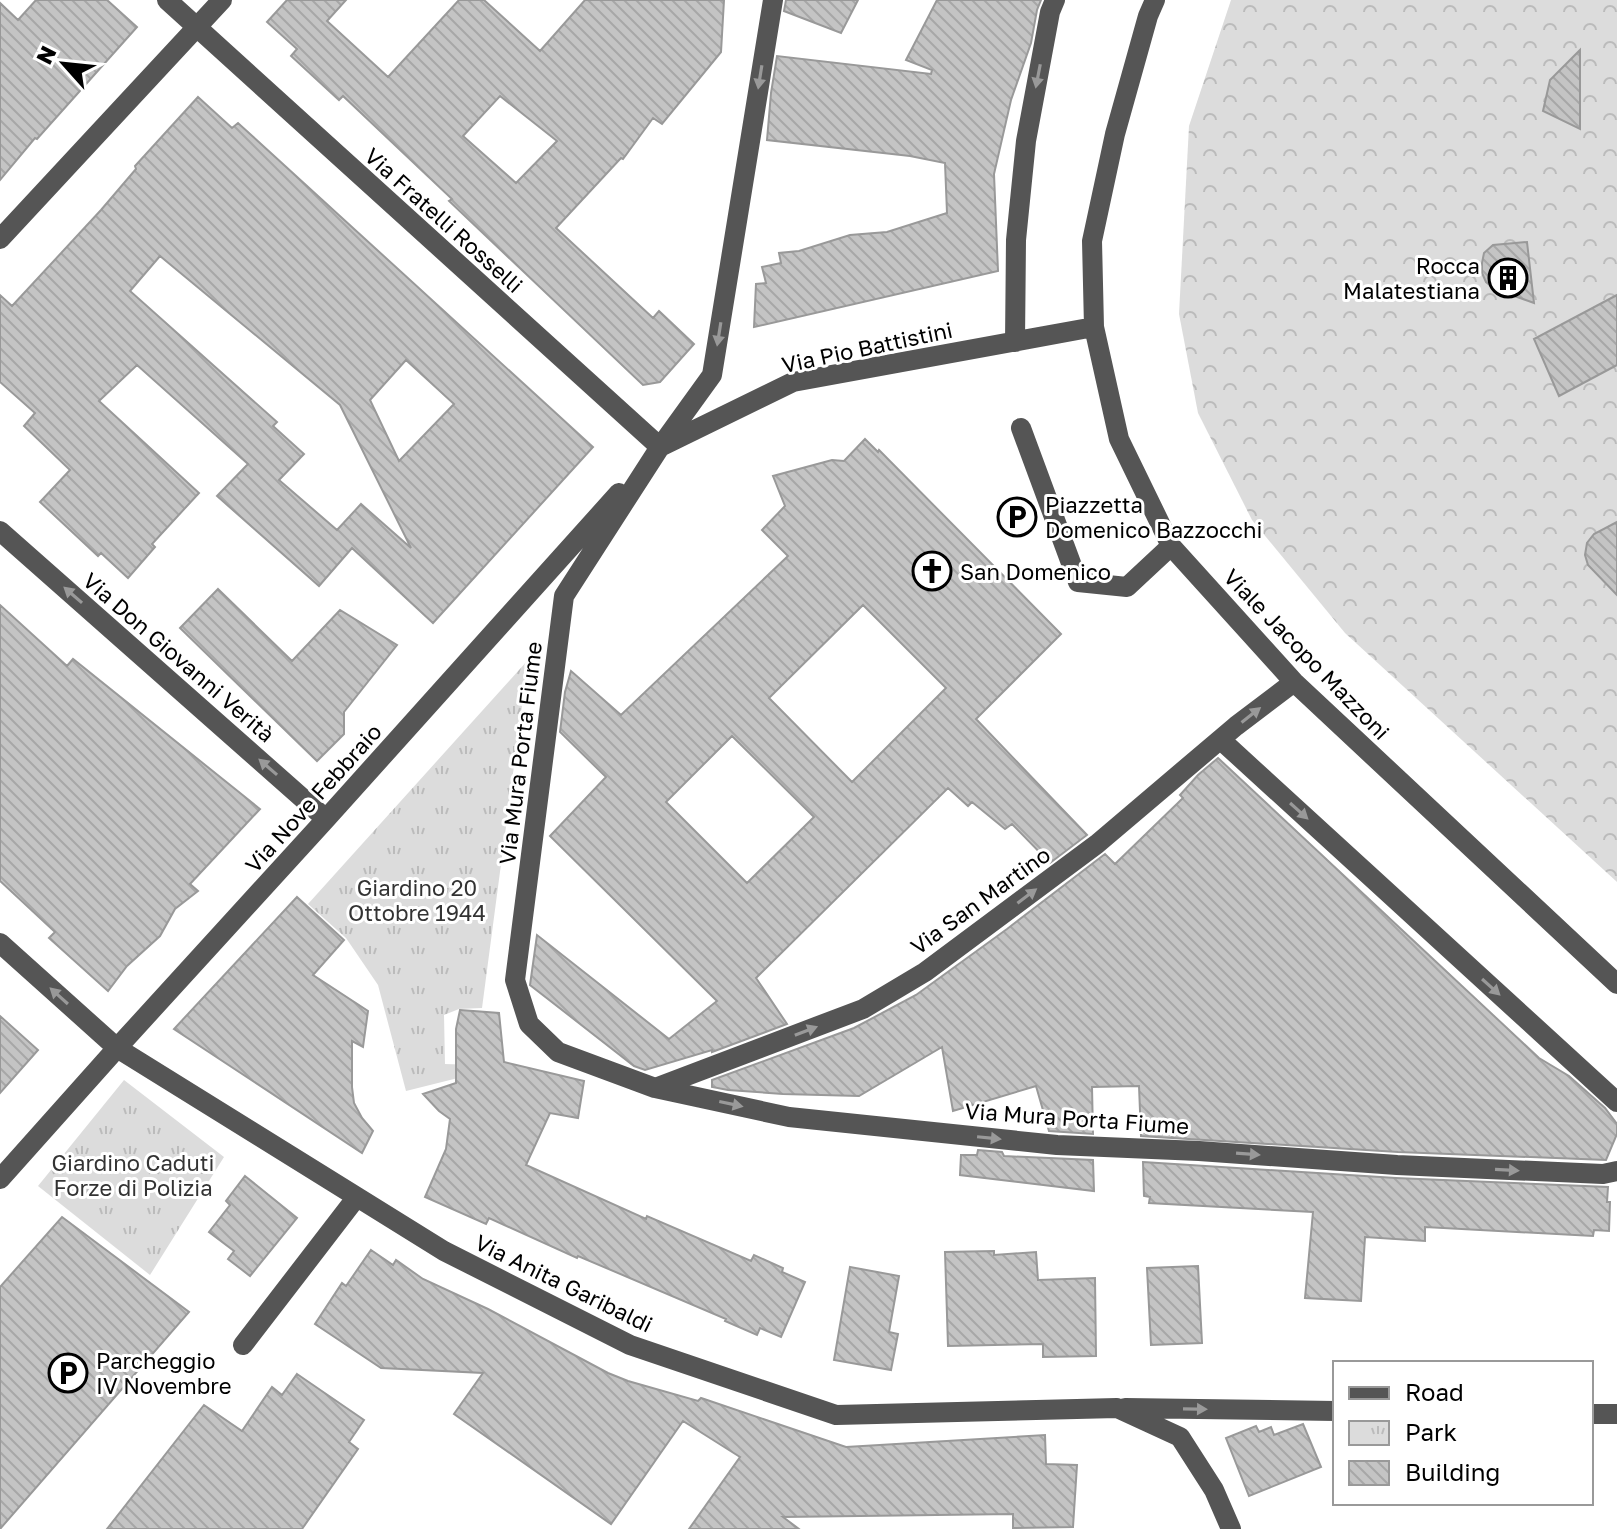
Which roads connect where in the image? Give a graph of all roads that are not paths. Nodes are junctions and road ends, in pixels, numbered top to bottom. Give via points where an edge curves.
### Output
1 (167, 0) edge
2 (222, 0) edge
3 (773, 0) edge
4 (1055, 0) edge
5 (1155, 0) edge
6 (197, 27) junction
7 (0, 239) edge
8 (1094, 327) junction
9 (1015, 342) junction
10 (1021, 428) dead end
11 (660, 447) junction
12 (0, 531) edge
13 (1171, 546) junction
14 (1294, 682) junction
15 (1221, 740) junction
16 (326, 819) junction
17 (0, 943) edge
18 (1617, 984) edge
19 (117, 1048) junction
20 (655, 1088) junction
21 (1617, 1102) edge
22 (1617, 1171) edge
23 (0, 1179) edge
24 (356, 1198) junction
25 (243, 1345) dead end
26 (1117, 1408) junction
27 (1333, 1411) edge
28 (1593, 1414) edge
29 (1617, 1414) edge
30 (1231, 1529) edge

1 - 6 street, Via Fratelli Rosselli
2 - 6 street
3 -> 11 street, Via Mura Porta Fiume via 712,375
4 -> 9 street via 1026,141 1016,240
5 - 8 street, Viale Jacopo Mazzoni via 1115,134 1092,241
6 - 7 street
6 - 11 street, Via Fratelli Rosselli
8 - 9 street, Via Pio Battistini
8 - 13 street, Viale Jacopo Mazzoni via 1119,439
9 - 11 street, Via Pio Battistini via 793,382
10 - 13 street via 1078,582 1127,587
11 - 16 street, Via Nove Febbraio
11 - 20 street, Via Mura Porta Fiume via 564,596 515,980 529,1024 558,1052
16 -> 12 street, Via Don Giovanni Verità
13 - 14 street, Viale Jacopo Mazzoni
15 -> 14 street, Via San Martino
14 - 18 street, Viale Jacopo Mazzoni
20 -> 15 street, Via San Martino via 863,1009 925,972 1097,844
15 -> 21 street
16 - 19 street, Via Nove Febbraio
19 -> 17 street, Via Anita Garibaldi
19 - 23 street, Via Nove Febbraio
19 - 24 street, Via Anita Garibaldi
20 -> 22 street, Via Mura Porta Fiume via 789,1117 1057,1145 1397,1165
24 - 25 street
24 - 26 street, Via Anita Garibaldi via 444,1251 630,1345 836,1415
26 -> 27 street
26 - 30 street, Via Anita Garibaldi via 1180,1437 1214,1490
28 - 29 street

